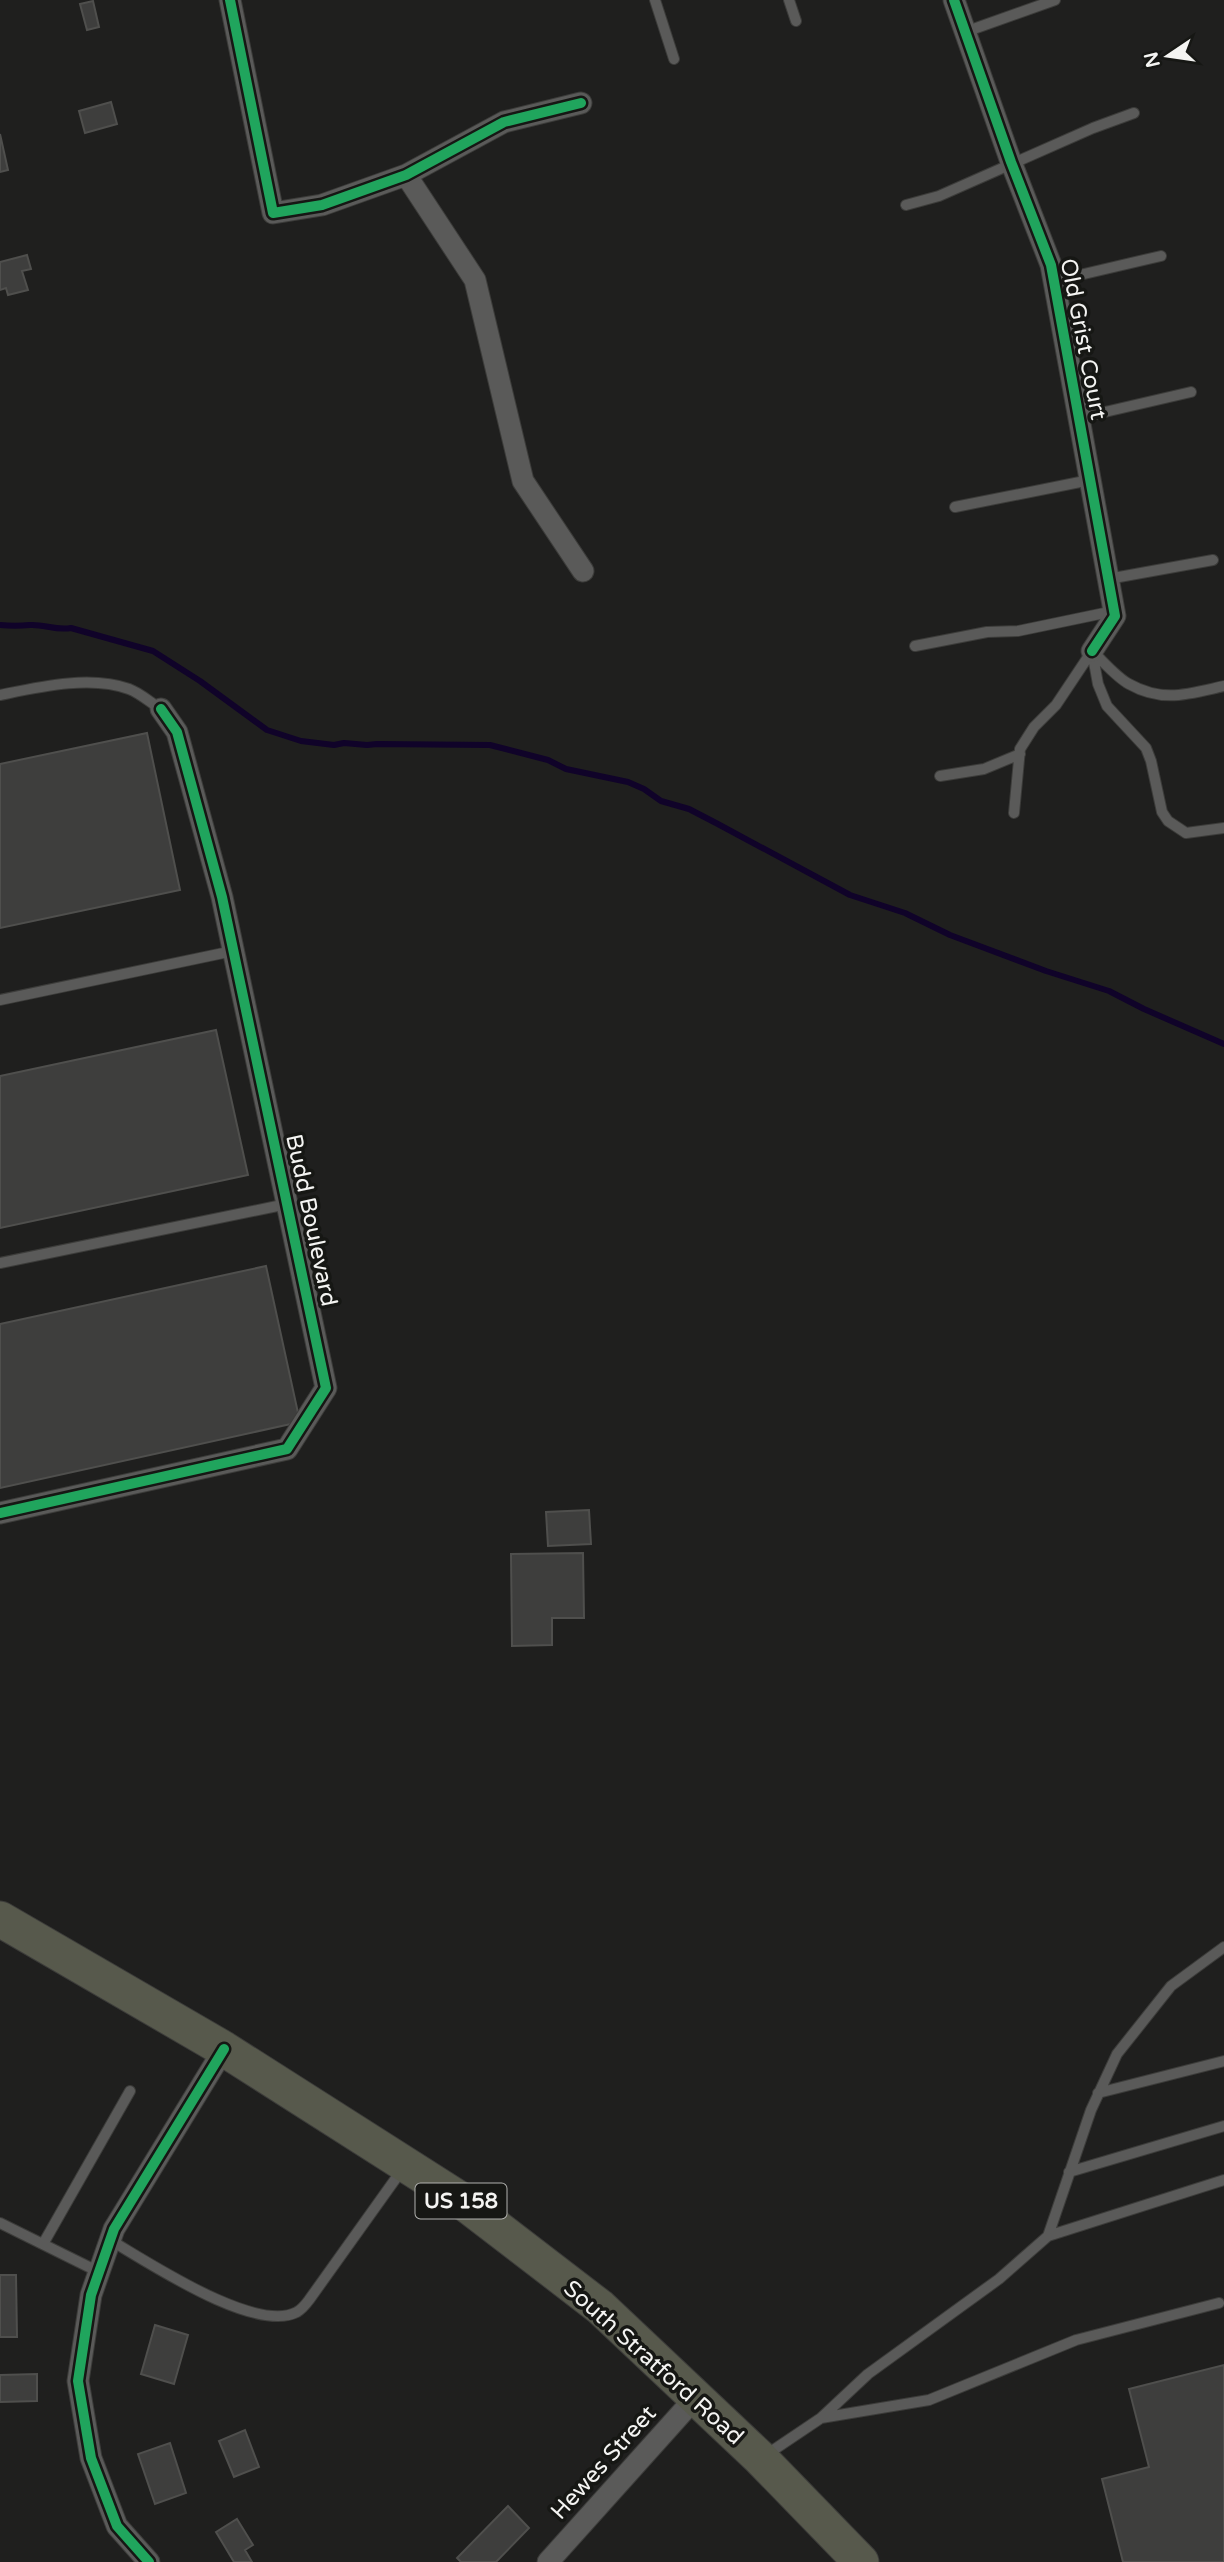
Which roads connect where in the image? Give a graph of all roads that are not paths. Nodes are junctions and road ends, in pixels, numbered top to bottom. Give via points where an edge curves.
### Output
1 (230, 0) edge
2 (655, 0) edge
3 (789, 0) edge
4 (954, 0) edge
5 (1055, 0) edge
6 (796, 21) dead end
7 (965, 32) junction
8 (674, 59) dead end
9 (582, 103) dead end
10 (1134, 113) dead end
11 (1011, 162) junction
12 (406, 175) junction
13 (906, 205) dead end
14 (1161, 256) dead end
15 (1054, 281) junction
16 (1191, 392) dead end
17 (1079, 418) junction
18 (1090, 480) junction
19 (955, 507) dead end
20 (1213, 560) dead end
21 (583, 571) dead end
22 (1108, 579) junction
23 (1114, 611) junction
24 (915, 646) dead end
25 (1092, 651) junction
26 (1224, 687) edge
27 (0, 695) edge
28 (161, 709) joint
29 (1020, 754) junction
30 (940, 776) dead end
31 (1014, 813) dead end
32 (1224, 828) edge
33 (233, 951) junction
34 (0, 1000) edge
35 (287, 1204) junction
36 (0, 1263) edge
37 (0, 1513) edge
38 (0, 1919) edge
39 (1224, 1947) edge
40 (224, 2049) junction
41 (1224, 2062) edge
42 (130, 2091) dead end
43 (1098, 2093) junction
44 (1224, 2126) edge
45 (405, 2165) junction
46 (1069, 2172) junction
47 (1224, 2180) edge
48 (0, 2223) edge
49 (1048, 2236) junction
50 (110, 2240) junction
51 (43, 2244) junction
52 (99, 2272) junction
53 (1219, 2303) dead end
54 (696, 2397) junction
55 (821, 2418) junction
56 (760, 2458) junction
57 (149, 2562) edge
58 (548, 2562) edge
59 (861, 2562) edge

1 - 12 street via 273,214 322,205
2 - 8 lane
3 - 6 lane
4 - 7 street, Old Grist Court
5 - 7 lane
7 - 11 street, Old Grist Court
9 - 12 street via 504,122
10 - 11 lane
11 - 13 lane via 939,196
11 - 15 street, Old Grist Court
12 - 21 street via 475,280 523,481
14 - 15 lane
15 - 17 street, Old Grist Court
16 - 17 lane
17 - 18 street, Old Grist Court
18 - 19 lane
18 - 22 street, Old Grist Court
20 - 22 lane
22 - 23 street, Old Grist Court
23 - 24 lane
23 - 25 street via 1115,617
25 - 26 lane via 1128,684 1162,697
25 - 29 lane via 1056,705 1025,739
25 - 32 lane via 1107,706 1146,748 1159,804 1168,821 1186,833
27 - 28 lane via 54,684 101,684 129,689
28 - 33 street, Budd Boulevard via 177,732
29 - 30 lane via 984,769
29 - 31 lane
33 - 34 lane
33 - 35 street, Budd Boulevard
35 - 36 lane
35 - 37 street, Budd Boulevard via 326,1388 287,1448
38 - 40 main road, South Stratford Road / US 158
39 - 43 lane via 1171,1986 1117,2054
40 - 45 main road, South Stratford Road / US 158
40 - 50 street
41 - 43 lane
42 - 51 lane
43 - 46 lane
44 - 46 lane
45 - 50 lane via 309,2300 286,2315 230,2307
45 - 54 main road, South Stratford Road / US 158 via 458,2199 600,2307
46 - 49 lane
47 - 49 lane
48 - 51 lane
49 - 55 lane via 999,2279 868,2374
50 - 52 street
51 - 52 lane
52 - 57 street via 91,2294 78,2381 90,2458 117,2526
53 - 55 lane via 1076,2340 929,2400
54 - 56 main road, South Stratford Road / US 158
54 - 58 street, Hewes Street
55 - 56 lane
56 - 59 main road, South Stratford Road / US 158

